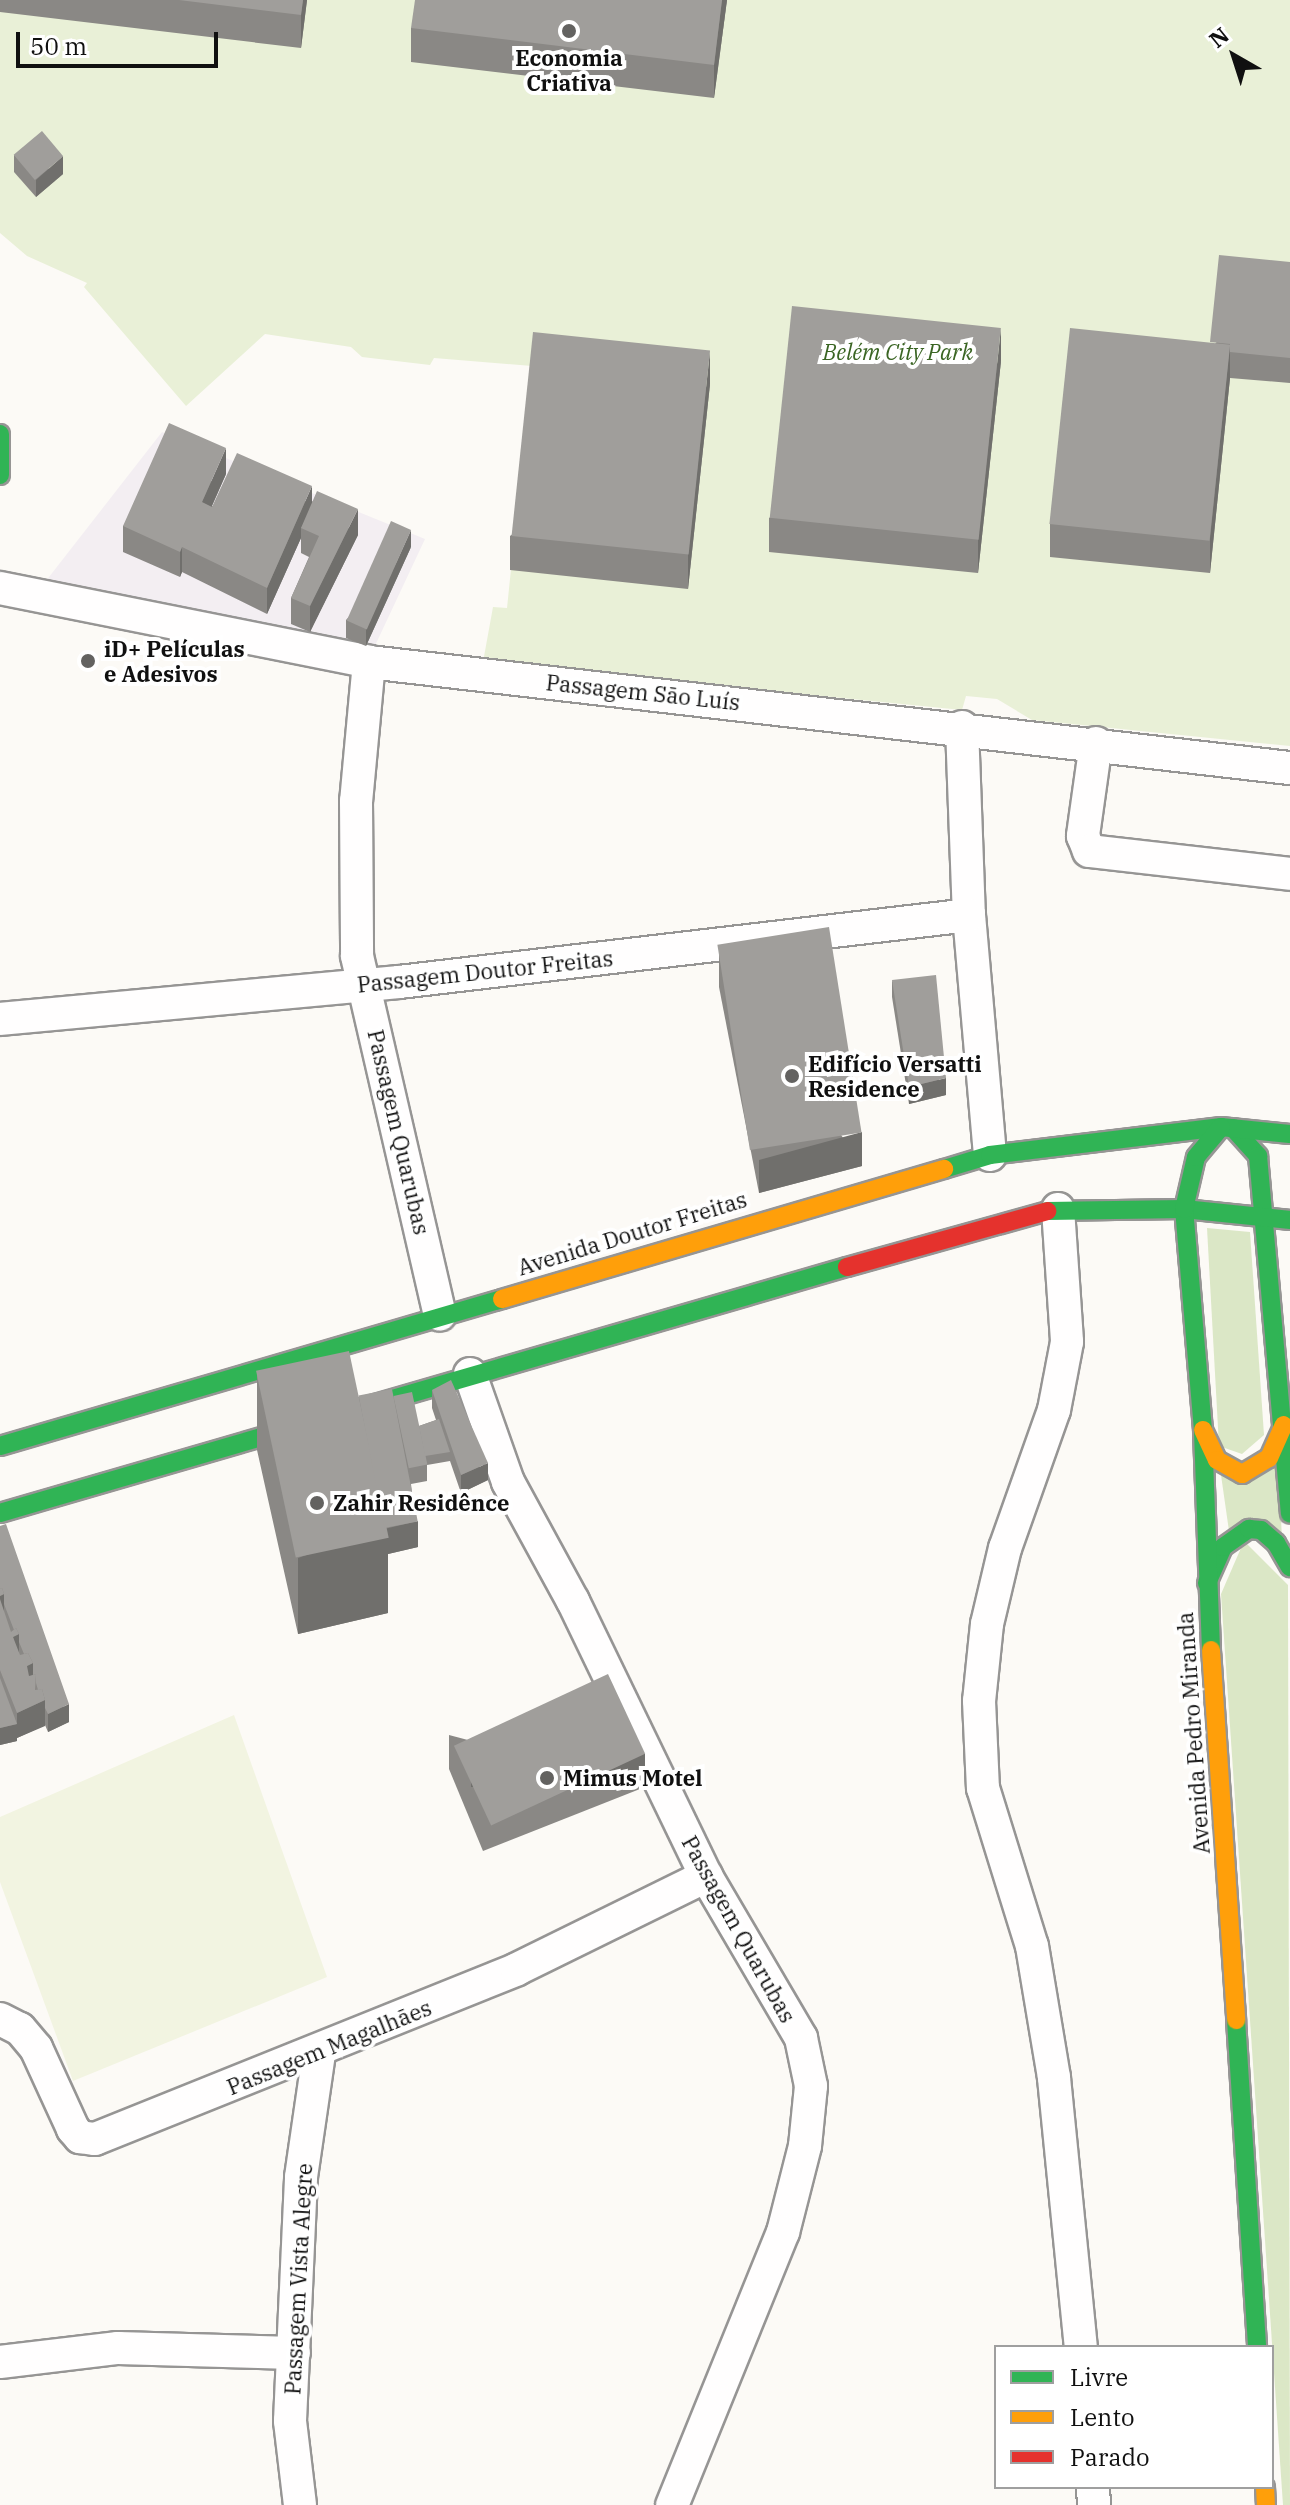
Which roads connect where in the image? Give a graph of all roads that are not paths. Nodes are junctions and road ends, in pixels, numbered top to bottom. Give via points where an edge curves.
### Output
1 (0, 434) edge
2 (0, 475) edge
3 (0, 588) edge
4 (369, 662) junction
5 (962, 727) junction
6 (1096, 743) junction
7 (1290, 768) edge
8 (1290, 874) edge
9 (969, 915) junction
10 (363, 985) junction
11 (0, 1019) edge
12 (1227, 1128) junction
13 (1290, 1134) edge
14 (990, 1155) junction
15 (1058, 1209) junction
16 (1184, 1209) junction
17 (1263, 1219) junction
18 (1290, 1220) edge
19 (440, 1315) junction
20 (470, 1374) junction
21 (1284, 1425) junction
22 (1203, 1430) junction
23 (0, 1446) edge
24 (0, 1513) edge
25 (1290, 1514) edge
26 (1290, 1567) edge
27 (1207, 1583) junction
28 (706, 1876) junction
29 (0, 2019) edge
30 (319, 2053) junction
31 (1081, 2345) edge
32 (1257, 2345) edge
33 (294, 2353) junction
34 (0, 2362) edge
35 (300, 2505) edge
36 (672, 2505) edge

1 - 2 main road
3 - 4 street, Passagem São Luís
4 - 5 street, Passagem São Luís
4 - 10 street, Passagem Quarubas via 356,801 357,956
5 - 6 street, Passagem São Luís
5 - 9 street
6 - 7 street, Passagem São Luís
6 - 8 street via 1083,836 1089,851
9 - 10 street, Passagem Doutor Freitas
9 - 14 street
10 - 11 street, Passagem Doutor Freitas
10 - 19 street, Passagem Quarubas
12 - 13 main road, Avenida Doutor Freitas
12 - 14 main road, Avenida Doutor Freitas
12 - 16 main road, Avenida Pedro Miranda via 1196,1157
12 - 17 main road via 1258,1156
14 - 19 main road, Avenida Doutor Freitas
15 - 16 main road
15 - 20 main road
15 - 31 street via 1067,1342 1054,1410 1005,1548 987,1624 979,1701 983,1788 1032,1946 1054,2078
16 - 17 main road
16 - 22 main road, Avenida Pedro Miranda
17 - 18 main road
17 - 21 main road
19 - 23 main road, Avenida Doutor Freitas
20 - 24 main road
20 - 28 street, Passagem Quarubas via 508,1482 573,1601
21 - 22 main road via 1269,1458 1242,1474 1217,1460
21 - 25 main road
22 - 27 main road, Avenida Pedro Miranda
26 - 27 main road via 1276,1543 1261,1530 1249,1529 1223,1547
27 - 32 main road, Avenida Pedro Miranda
28 - 30 street, Passagem Magalhães via 517,1969
28 - 36 street, Passagem Quarubas via 801,2038 811,2086 805,2146 783,2232
29 - 30 street, Passagem Magalhães via 20,2029 36,2048 73,2129 86,2139
30 - 33 street, Passagem Vista Alegre via 301,2177
33 - 34 street via 118,2348
33 - 35 street, Passagem Vista Alegre via 290,2421

